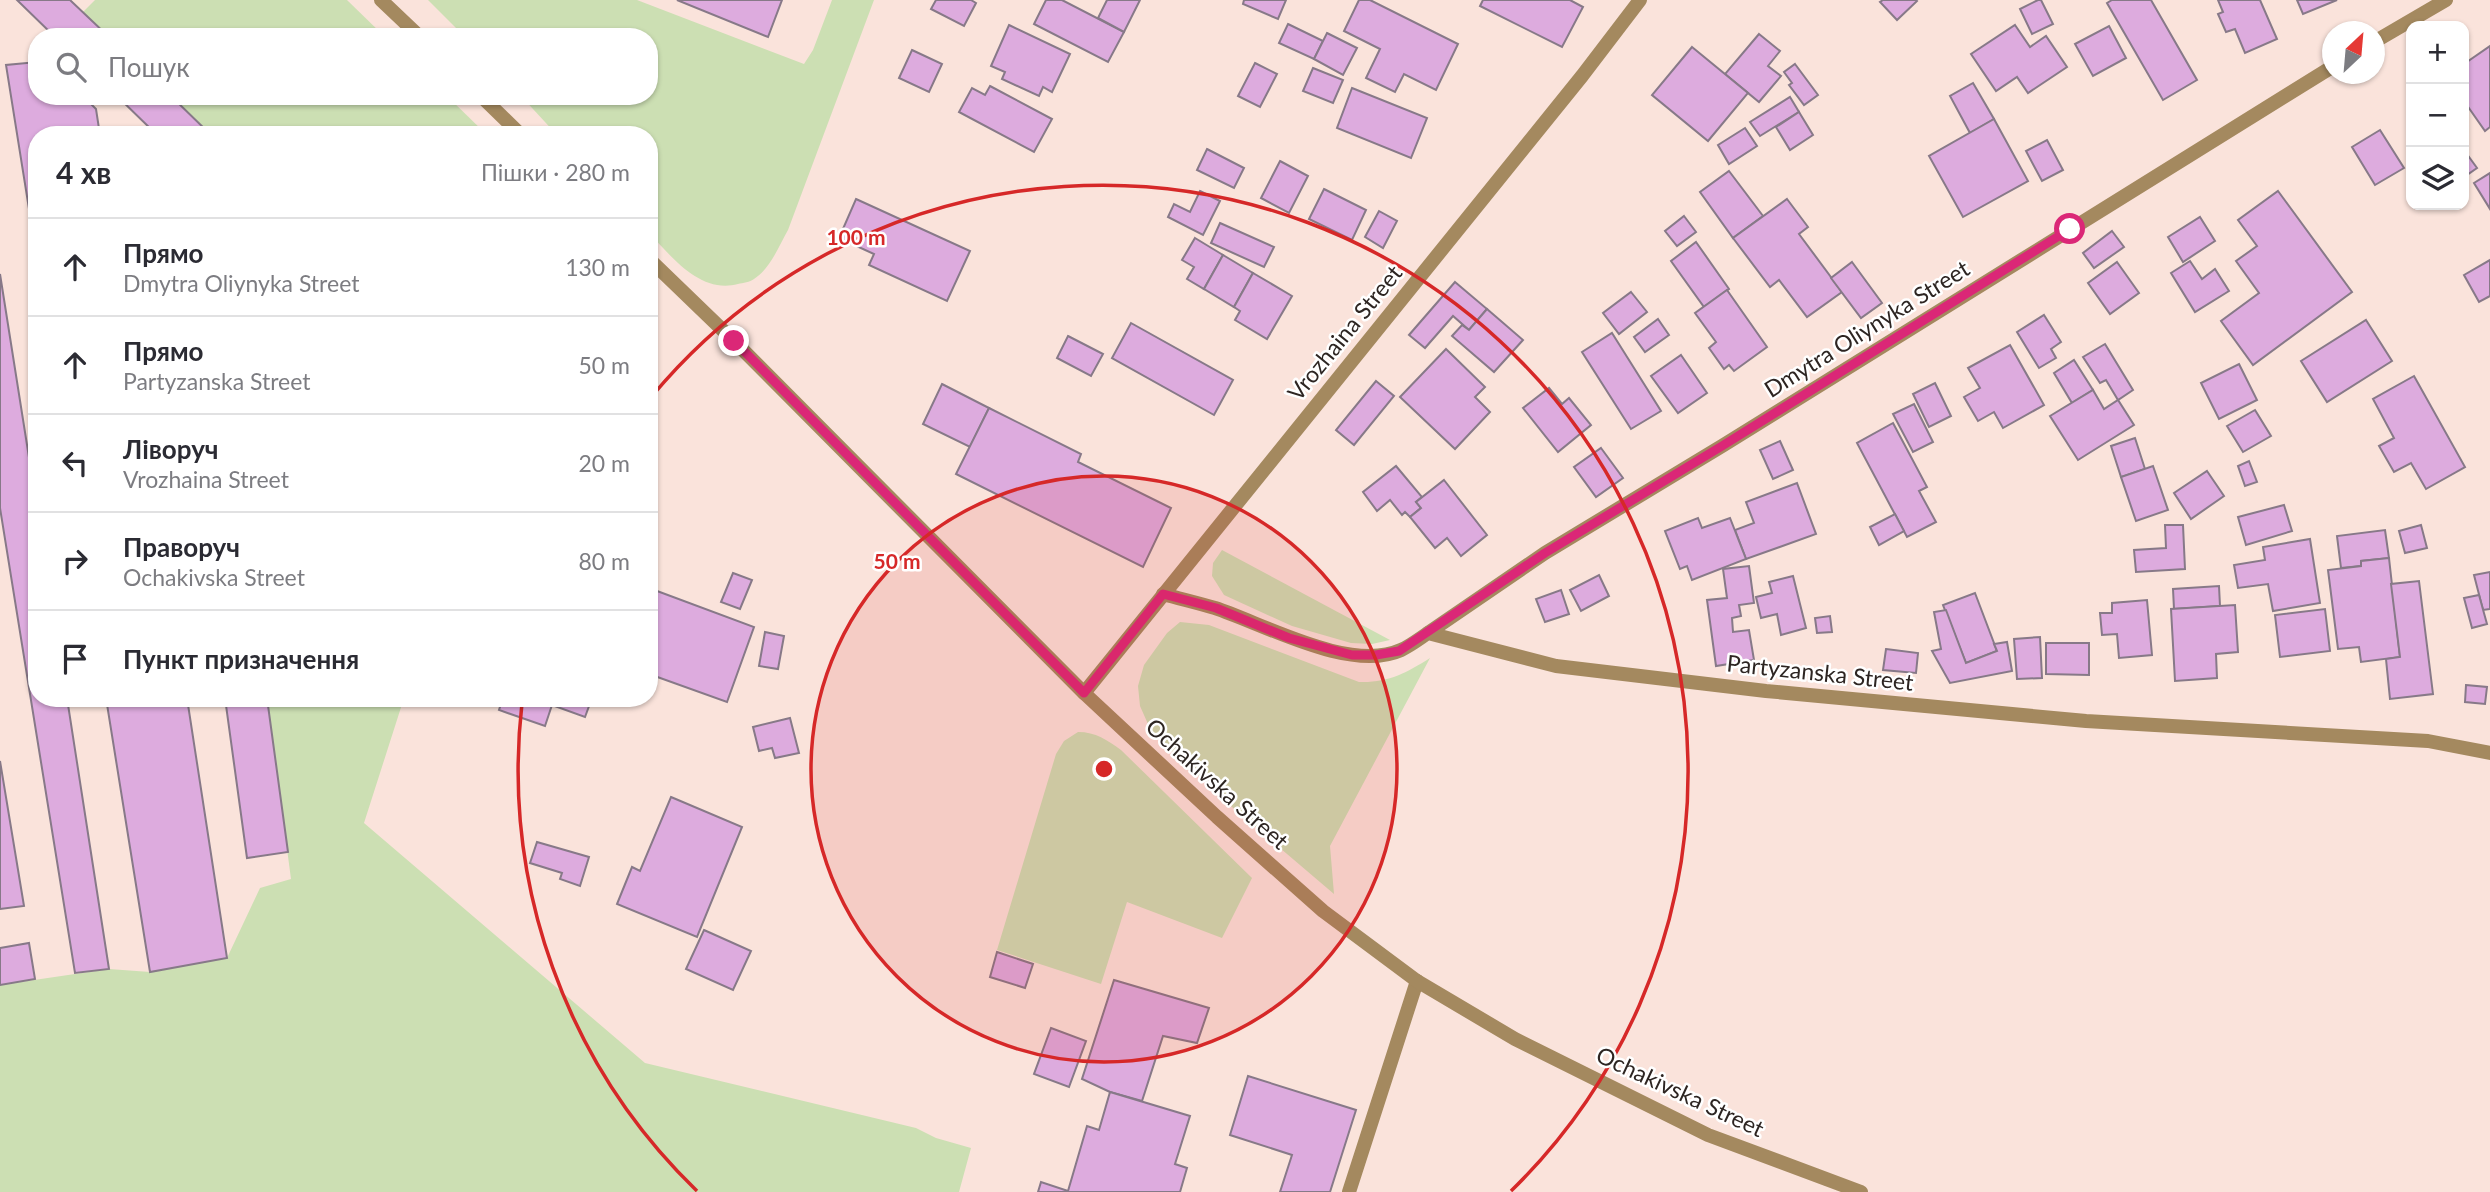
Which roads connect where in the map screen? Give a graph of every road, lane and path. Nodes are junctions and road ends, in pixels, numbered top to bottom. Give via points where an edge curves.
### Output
1 (381, 0) edge
2 (1640, 0) edge
3 (2446, 0) edge
4 (411, 28) edge
5 (2385, 36) edge
6 (2322, 74) edge
7 (490, 105) edge
8 (512, 126) edge
9 (658, 268) edge
10 (1163, 594) junction
11 (1428, 633) junction
12 (1084, 693) junction
13 (2490, 753) edge
14 (1418, 981) junction
15 (1349, 1192) edge
16 (1861, 1192) edge

1 - 4 street
2 - 10 street, Vrozhaina Street
3 - 5 street
6 - 11 street, Dmytra Oliynyka Street via 1545,553
7 - 8 street
9 - 12 street, Ochakivska Street
10 - 11 street via 1352,655 1399,651
10 - 12 street, Vrozhaina Street
11 - 13 street, Partyzanska Street via 1556,666 1766,691 2086,721 2428,741
12 - 14 street, Ochakivska Street via 1323,911
14 - 15 street
14 - 16 street, Ochakivska Street via 1515,1039 1708,1135

